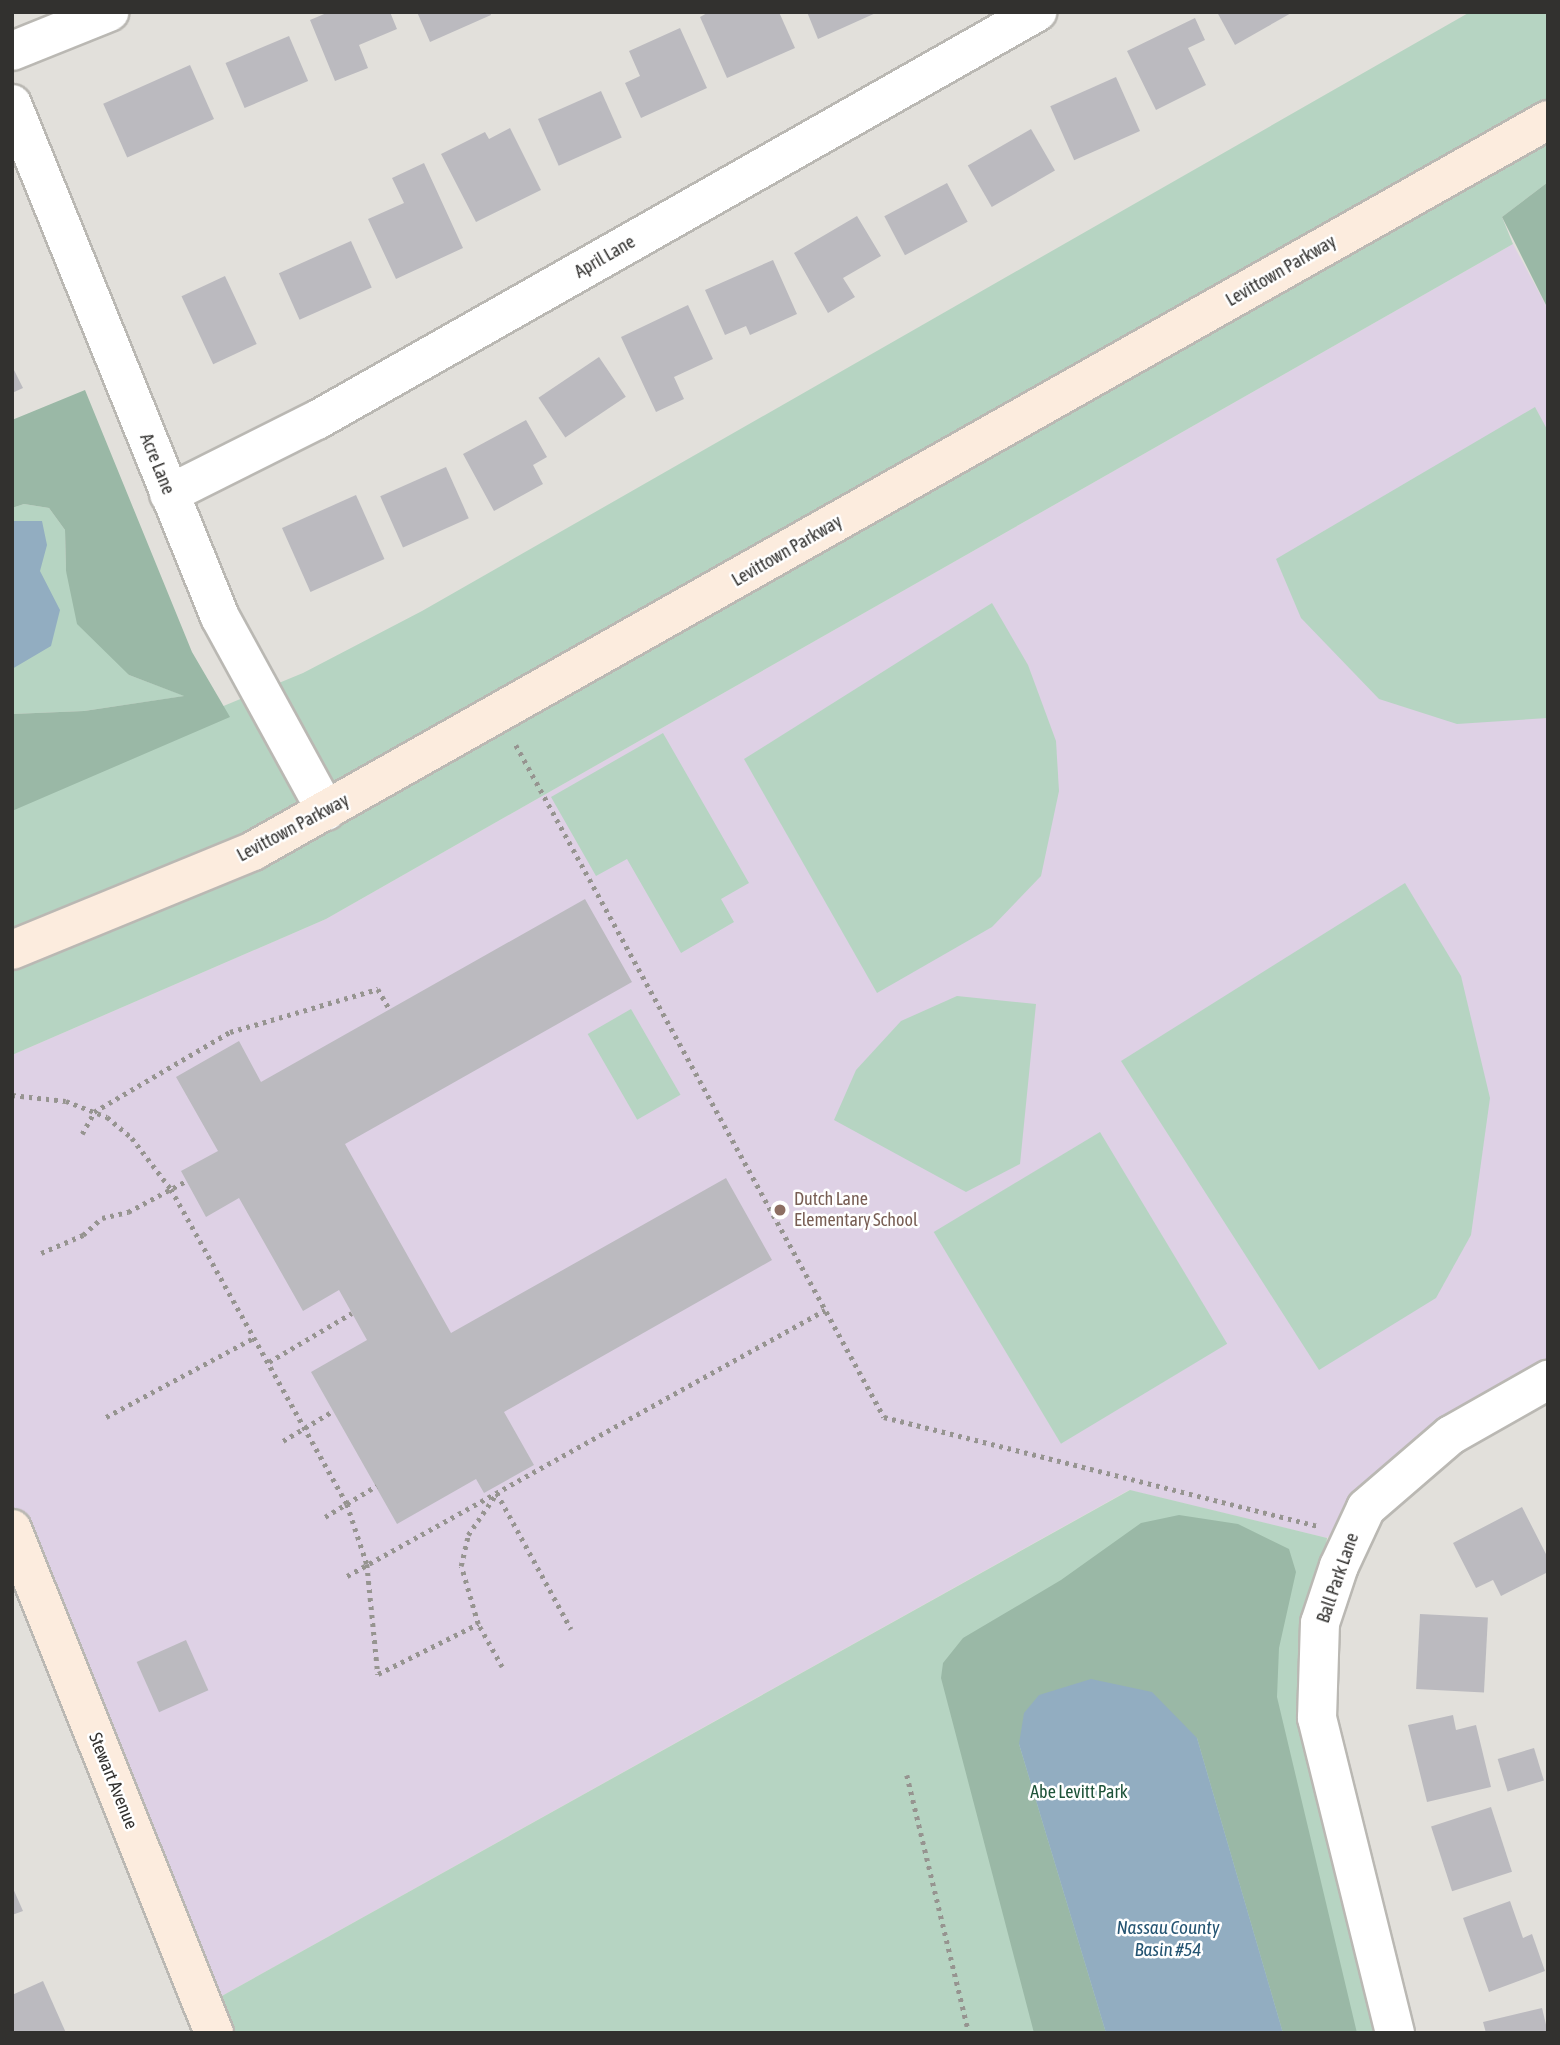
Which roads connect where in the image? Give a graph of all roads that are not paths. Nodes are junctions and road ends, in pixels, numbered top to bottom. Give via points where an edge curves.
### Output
1 (109, 12) edge
2 (1037, 12) edge
3 (12, 51) edge
4 (12, 104) edge
5 (1548, 120) edge
6 (169, 494) junction
7 (326, 811) junction
8 (12, 950) edge
9 (1548, 1380) edge
10 (12, 1529) edge
11 (214, 2033) edge
12 (1395, 2033) edge

1 - 3 street
2 - 6 street, April Lane via 317,420
4 - 6 street, Acre Lane
5 - 7 street, Levittown Parkway
6 - 7 street, Acre Lane via 220,617
7 - 8 street, Levittown Parkway via 253,851
9 - 12 street, Ball Park Lane via 1451,1435 1366,1508 1320,1623 1317,1718
10 - 11 street, Stewart Avenue

